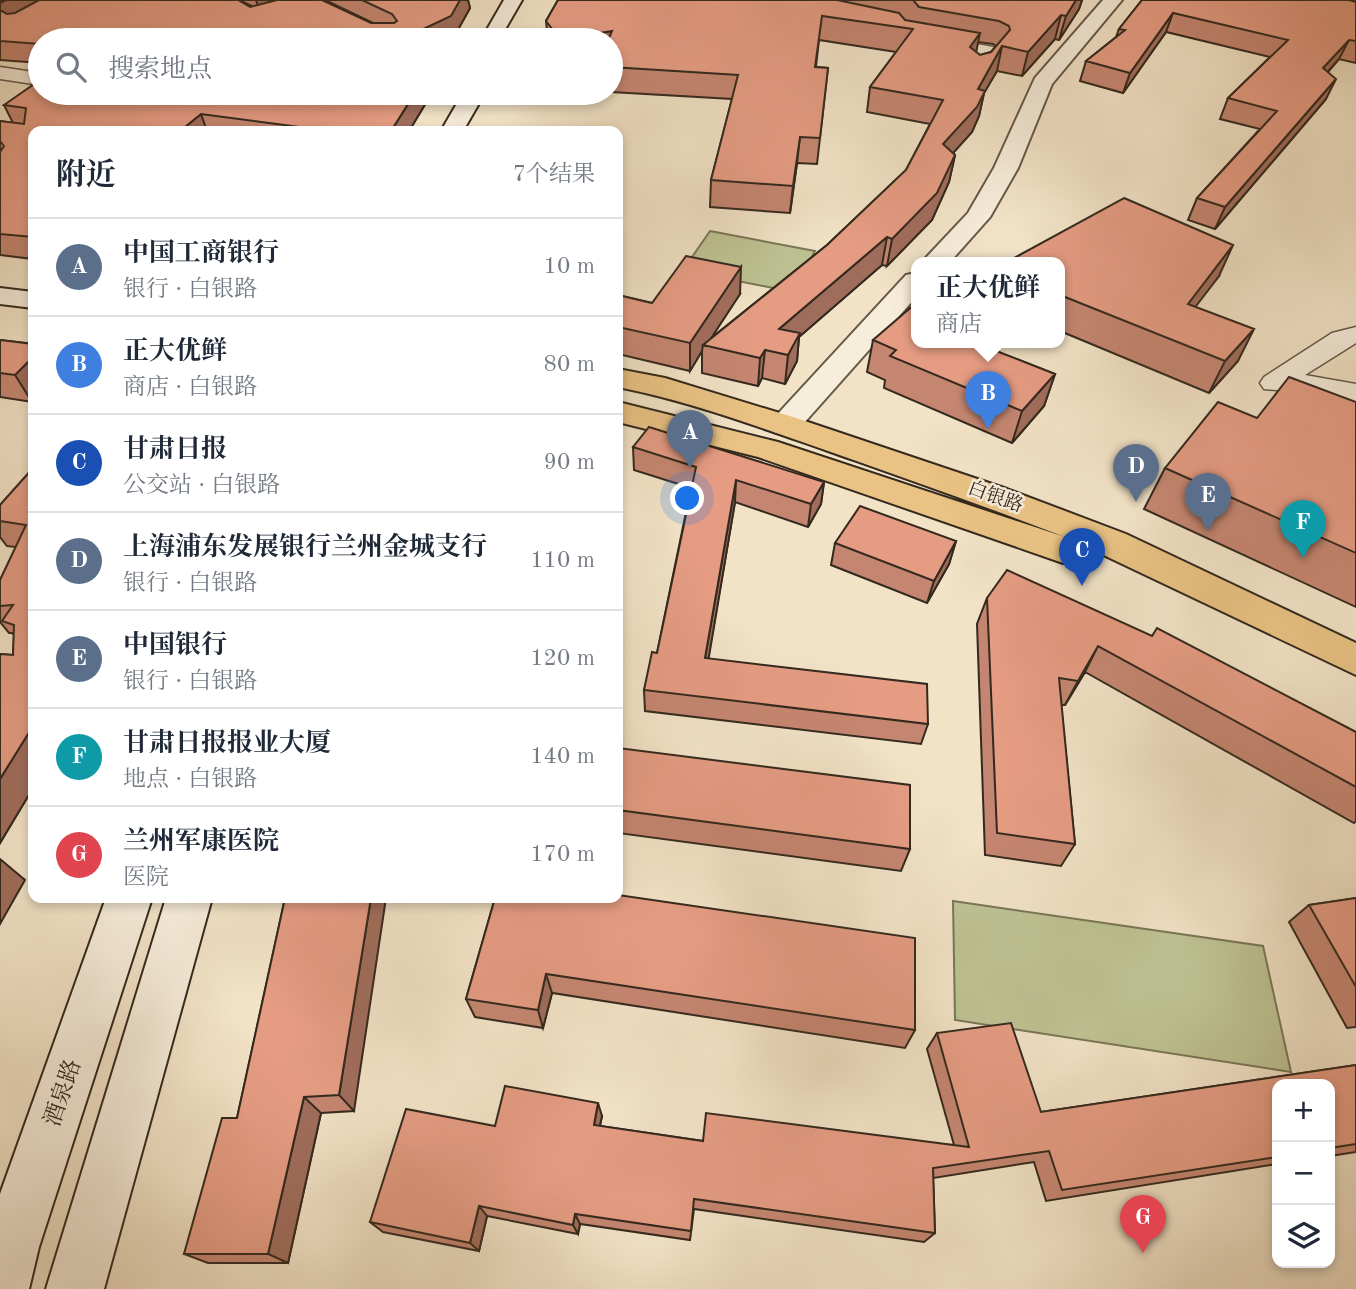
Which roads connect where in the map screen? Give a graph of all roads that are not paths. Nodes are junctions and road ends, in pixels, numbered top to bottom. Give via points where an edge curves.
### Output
1 (513, 0) edge
2 (528, 0) edge
3 (1113, 0) edge
4 (497, 28) edge
5 (512, 28) edge
6 (908, 37) edge
7 (976, 71) edge
8 (3, 76) edge
9 (28, 78) edge
10 (452, 105) edge
11 (465, 105) edge
12 (441, 126) edge
13 (454, 126) edge
14 (940, 257) edge
15 (911, 286) edge
16 (0, 296) edge
17 (28, 299) edge
18 (0, 313) edge
19 (28, 316) edge
20 (1356, 335) edge
21 (623, 379) edge
22 (1356, 393) edge
23 (623, 413) edge
24 (785, 425) junction
25 (1356, 660) edge
26 (1356, 688) edge
27 (127, 903) edge
28 (188, 903) edge
29 (3, 1261) edge
30 (75, 1289) edge

1 - 4 street
2 - 5 street
3 - 14 street via 1042,82 1006,168 978,217
6 - 7 street via 993,52
8 - 9 street
10 - 12 street
11 - 13 street
15 - 24 street
16 - 17 street
18 - 19 street
20 - 22 street via 1341,339 1274,383
21 - 24 main road, 白银路
23 - 26 main road, 白银路 via 767,449 1105,565
24 - 25 main road, 白银路 via 1114,543
27 - 29 street, 酒泉路
28 - 30 street

